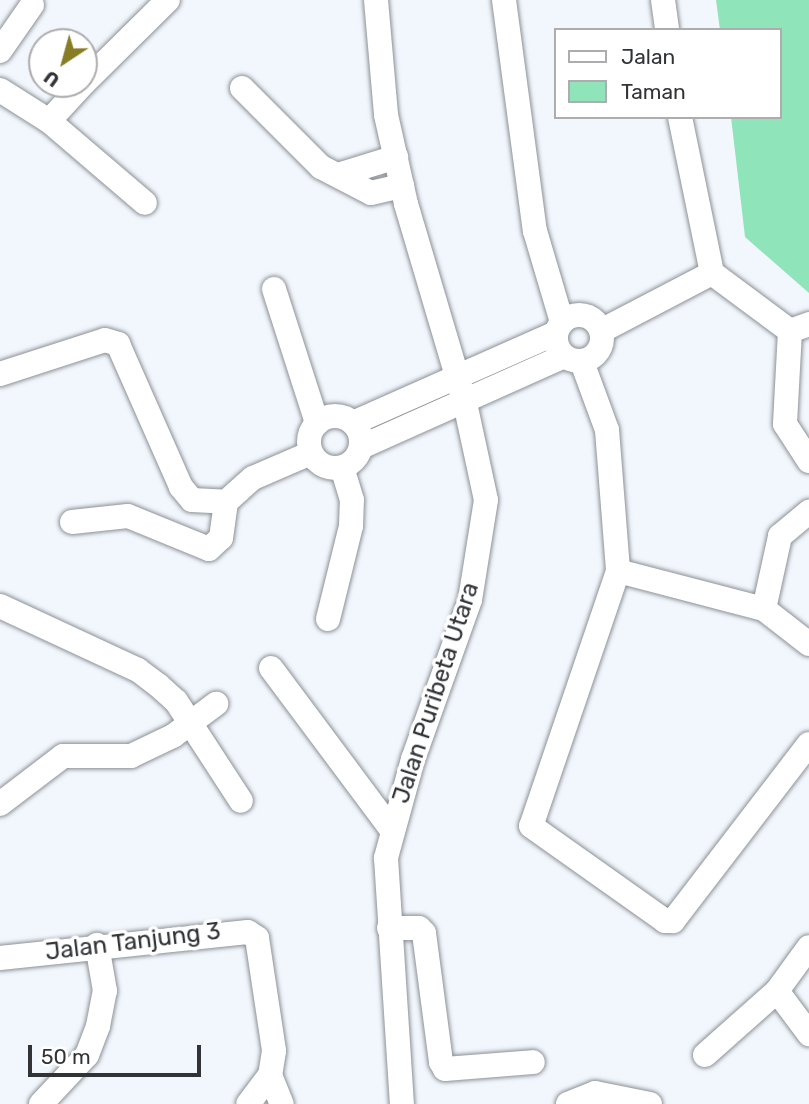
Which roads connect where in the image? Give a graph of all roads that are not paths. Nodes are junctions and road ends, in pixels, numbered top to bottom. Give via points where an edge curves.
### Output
1 (168, 0) edge
2 (376, 0) edge
3 (504, 0) edge
4 (663, 0) edge
5 (32, 5) dead end
6 (667, 28) edge
7 (0, 51) edge
8 (98, 69) edge
9 (242, 88) dead end
10 (0, 90) edge
11 (70, 98) edge
12 (680, 119) edge
13 (49, 121) junction
14 (396, 157) junction
15 (338, 175) junction
16 (402, 186) junction
17 (145, 203) dead end
18 (712, 273) junction
19 (274, 289) dead end
20 (799, 328) edge
21 (601, 331) junction
22 (566, 343) junction
23 (0, 374) edge
24 (457, 380) junction
25 (466, 403) junction
26 (317, 423) junction
27 (353, 423) junction
28 (361, 447) junction
29 (311, 453) junction
30 (809, 461) edge
31 (341, 468) junction
32 (226, 502) junction
33 (809, 512) edge
34 (72, 522) dead end
35 (618, 571) junction
36 (0, 606) edge
37 (764, 609) junction
38 (328, 619) dead end
39 (809, 644) edge
40 (271, 668) dead end
41 (216, 704) dead end
42 (192, 724) junction
43 (809, 744) edge
44 (241, 801) dead end
45 (0, 804) edge
46 (391, 829) junction
47 (389, 928) junction
48 (97, 945) junction
49 (809, 947) edge
50 (0, 958) edge
51 (777, 991) junction
52 (809, 1034) edge
53 (705, 1055) dead end
54 (533, 1062) dead end
55 (271, 1075) junction
56 (41, 1104) edge
57 (248, 1104) edge
58 (282, 1104) edge
59 (402, 1104) edge
60 (568, 1104) edge
61 (650, 1104) edge

1 - 8 street
2 - 14 street, Jalan Puribeta Utara via 386,115
3 - 22 street via 535,231
4 - 6 street
5 - 7 street
9 - 15 street via 321,167
10 - 13 street
11 - 13 street
12 - 18 street
13 - 17 street
14 - 15 street
14 - 16 street, Jalan Puribeta Utara
15 - 16 street via 370,193
16 - 24 street, Jalan Puribeta Utara
18 - 20 street
18 - 21 street
19 - 26 street
20 - 30 street via 785,424
21 - 22 street via 601,348
21 - 22 street via 584,315
22 - 24 street
22 - 25 street
22 - 35 street via 607,430
23 - 32 street via 105,340 118,344 181,487 192,500
24 - 25 street, Jalan Puribeta Utara
24 - 27 street
25 - 28 street
25 - 46 street, Jalan Puribeta Utara via 482,471 485,517 470,600
26 - 27 street via 342,416
26 - 29 street via 308,442
27 - 28 street
28 - 31 street via 351,464
29 - 31 street via 324,466
29 - 32 street via 253,478
31 - 38 street via 352,500 351,526
32 - 34 street via 221,538 209,549 128,516
33 - 37 street via 777,542
35 - 37 street
35 - 43 street via 530,820 535,831 664,921 673,921
36 - 42 street via 138,670 176,701
37 - 39 street
40 - 46 street
41 - 42 street
42 - 44 street
42 - 45 street via 131,756 63,756
46 - 47 street, Jalan Puribeta Utara via 386,858
47 - 54 street via 419,928 424,933 440,1062 445,1069
47 - 59 street, Jalan Puribeta Utara
48 - 50 street, Jalan Tanjung 3
48 - 55 street, Jalan Tanjung 3 via 240,930 257,938 274,1051
48 - 56 street via 105,991 98,1026 87,1055
49 - 51 street
51 - 52 street
51 - 53 street
55 - 57 street
55 - 58 street
60 - 61 street via 595,1093

